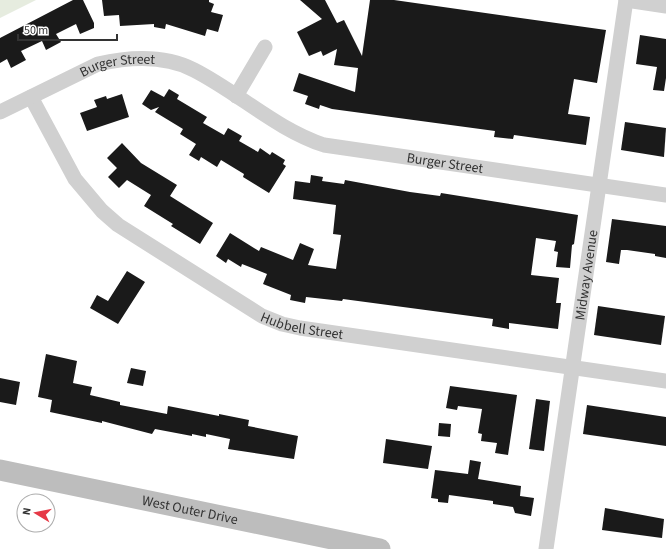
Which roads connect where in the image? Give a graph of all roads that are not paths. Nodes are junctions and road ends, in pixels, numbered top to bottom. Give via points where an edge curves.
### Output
1 (626, 0) edge
2 (666, 6) edge
3 (266, 47) dead end
4 (236, 96) junction
5 (31, 97) junction
6 (0, 112) edge
7 (600, 185) junction
8 (666, 195) edge
9 (573, 367) junction
10 (666, 381) edge
11 (0, 470) edge
12 (380, 549) edge
13 (546, 549) edge

1 - 2 street
1 - 7 street, Midway Avenue
3 - 4 street
4 - 5 street, Burger Street via 193,70 166,61 137,58 98,64
4 - 7 street, Burger Street via 294,133 324,145
5 - 6 street, Burger Street
5 - 9 street, Hubbell Street via 75,179 102,211 118,225 262,316 300,328
7 - 8 street, Burger Street
7 - 9 street, Midway Avenue
9 - 10 street, Hubbell Street
9 - 13 street, Midway Avenue
11 - 12 main road, West Outer Drive

